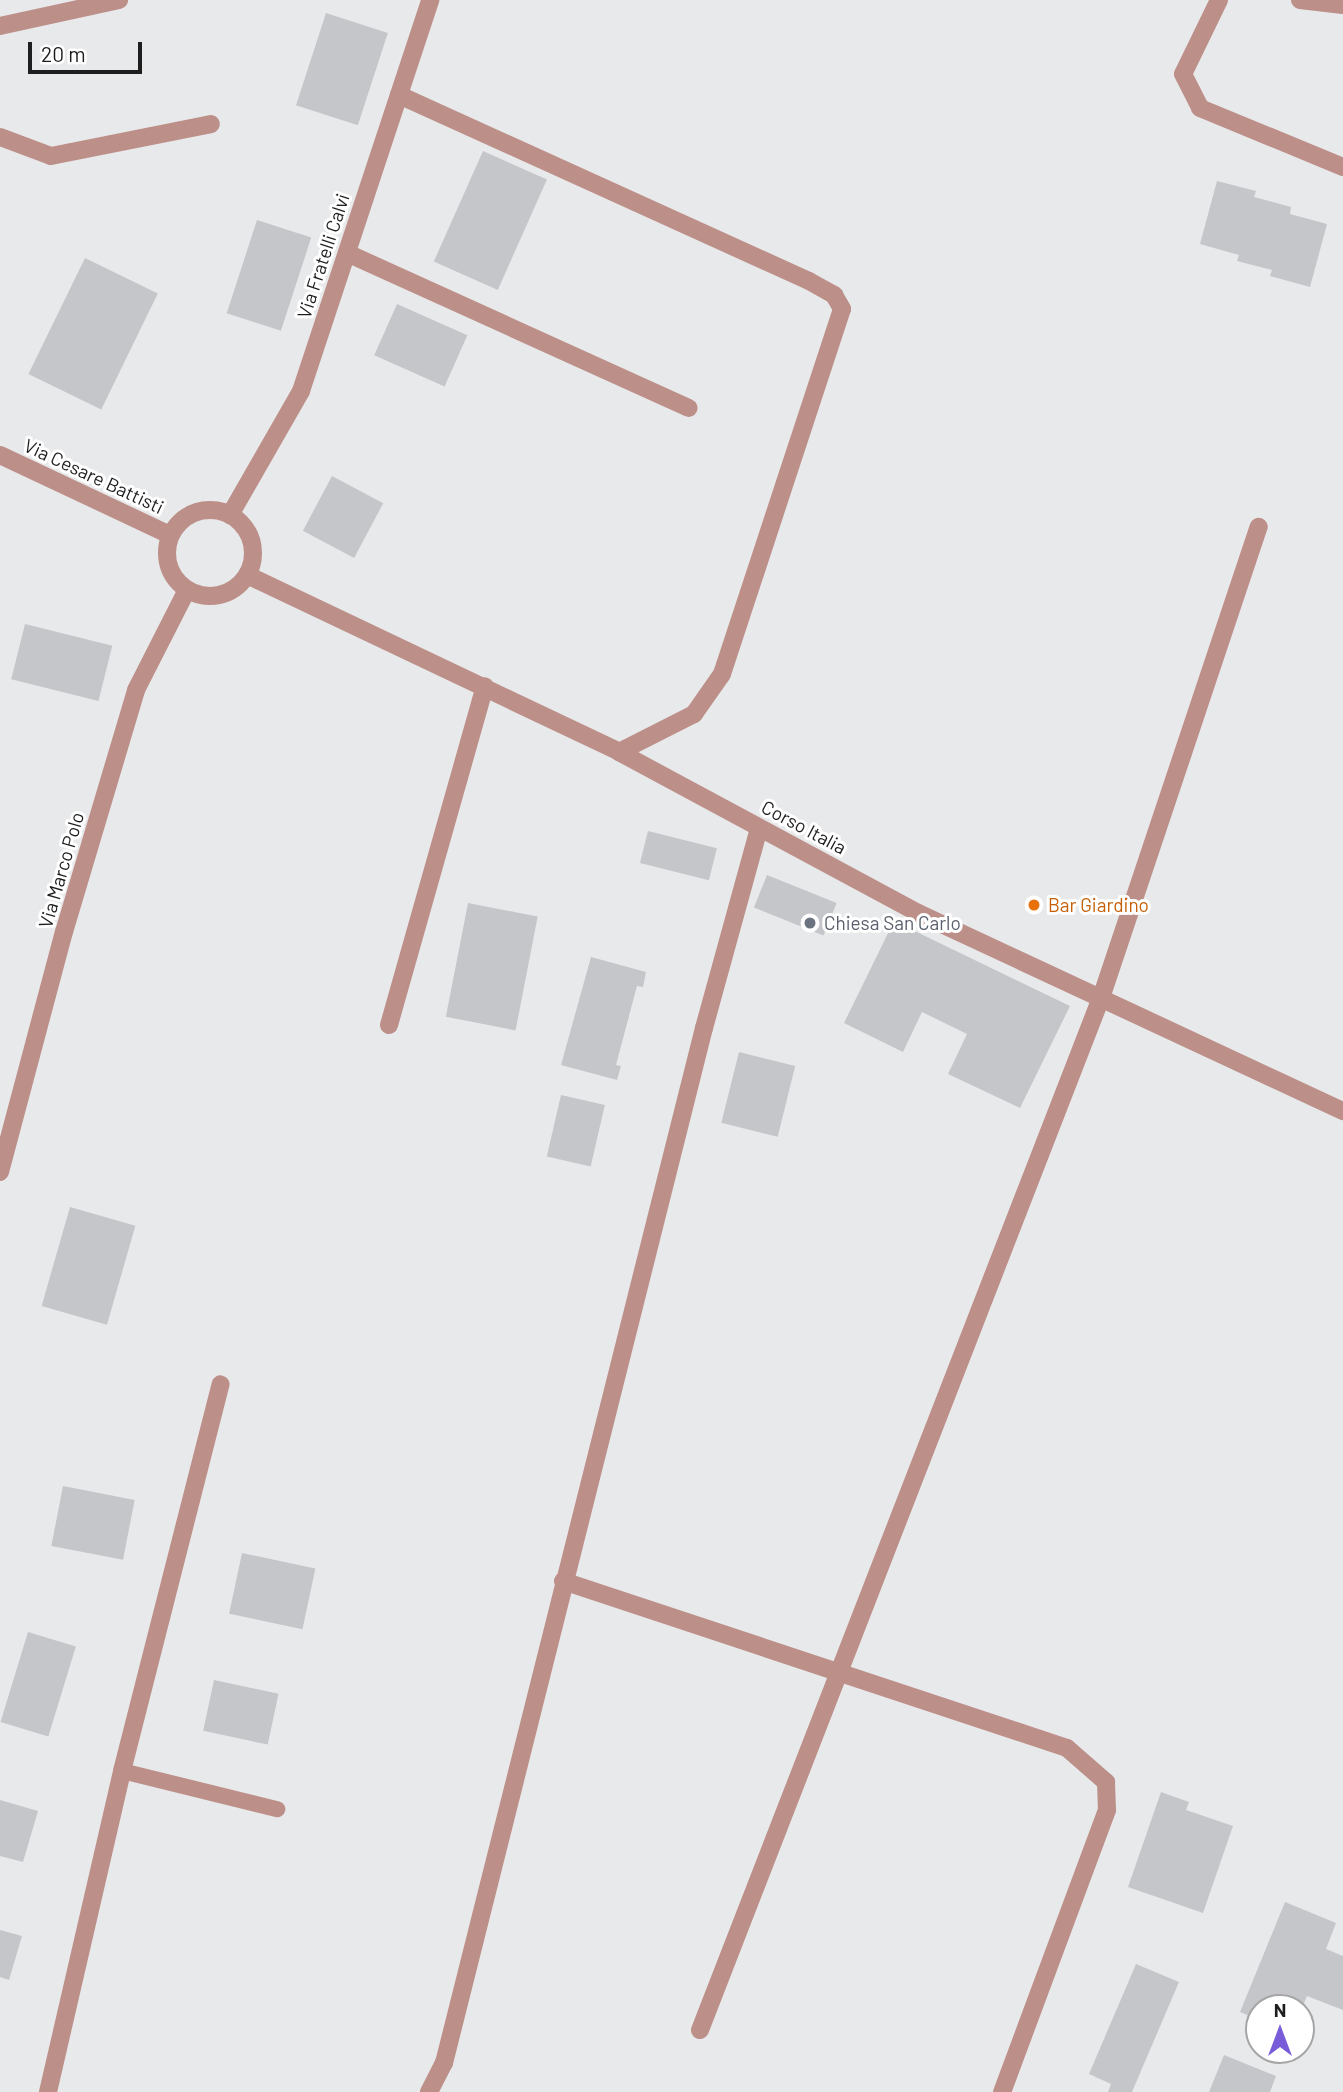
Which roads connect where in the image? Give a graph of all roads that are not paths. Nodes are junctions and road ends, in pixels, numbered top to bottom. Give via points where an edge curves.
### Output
1 (119, 0) edge
2 (430, 0) edge
3 (1219, 0) edge
4 (1300, 0) edge
5 (1343, 5) edge
6 (0, 26) edge
7 (399, 95) junction
8 (211, 124) dead end
9 (0, 137) edge
10 (1343, 167) edge
11 (347, 253) junction
12 (689, 408) dead end
13 (0, 455) edge
14 (230, 515) junction
15 (1259, 527) dead end
16 (170, 535) junction
17 (247, 575) junction
18 (187, 590) junction
19 (485, 686) junction
20 (619, 752) junction
21 (759, 828) junction
22 (1101, 998) junction
23 (389, 1025) dead end
24 (1343, 1111) edge
25 (0, 1172) edge
26 (221, 1384) dead end
27 (563, 1581) junction
28 (836, 1672) junction
29 (122, 1771) junction
30 (277, 1809) dead end
31 (700, 2030) dead end
32 (48, 2092) edge
33 (429, 2092) edge
34 (1002, 2092) edge

1 - 6 street
2 - 7 street, Via Fratelli Calvi
3 - 10 street via 1183,74 1200,108
4 - 5 street
7 - 11 street, Via Fratelli Calvi
7 - 20 street via 809,281 834,295 842,309 722,674 694,714
8 - 9 street via 51,156
11 - 12 street
11 - 14 street, Via Fratelli Calvi via 301,391
13 - 16 street, Via Cesare Battisti
14 - 16 street via 206,510 195,513
14 - 17 street via 251,540 253,561
15 - 22 street
16 - 18 street via 170,570
17 - 18 street via 220,595
17 - 19 street, Corso Italia
18 - 25 street, Via Marco Polo via 136,690 64,932
19 - 20 street, Corso Italia
19 - 23 street
20 - 21 street, Corso Italia
21 - 22 street, Corso Italia via 918,913
21 - 27 street
22 - 24 street, Corso Italia
22 - 28 street
26 - 29 street
27 - 28 street
27 - 33 street via 444,2063
28 - 31 street
28 - 34 street via 1067,1748 1106,1782 1107,1810
29 - 30 lane
29 - 32 street

